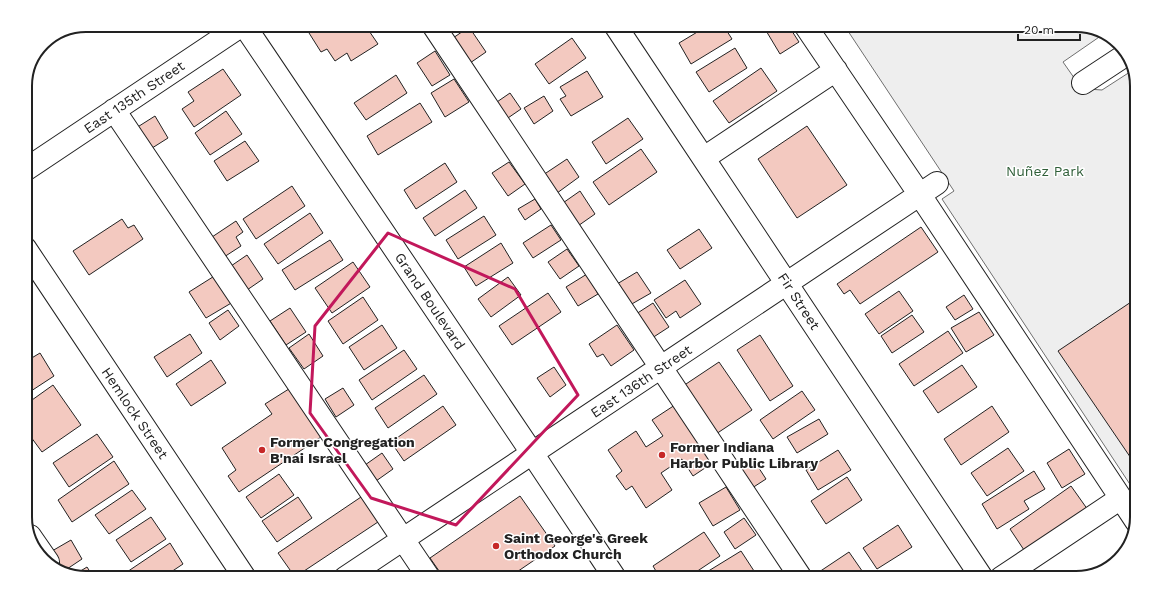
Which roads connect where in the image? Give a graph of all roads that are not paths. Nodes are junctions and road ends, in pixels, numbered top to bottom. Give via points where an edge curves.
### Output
1 (232, 32) edge
2 (248, 32) edge
3 (438, 32) edge
4 (620, 32) edge
5 (810, 32) edge
6 (1122, 58) edge
7 (836, 70) junction
8 (1083, 83) dead end
9 (114, 110) junction
10 (704, 158) junction
11 (32, 165) edge
12 (929, 189) junction
13 (32, 258) edge
14 (787, 284) junction
15 (661, 367) junction
16 (532, 453) junction
17 (1121, 498) junction
18 (1130, 512) edge
19 (404, 539) junction
20 (240, 571) edge
21 (356, 571) edge
22 (425, 571) edge
23 (610, 571) edge
24 (796, 571) edge
25 (977, 571) edge
26 (1012, 571) edge

1 - 9 street, East 135th Street
2 - 16 street, Grand Boulevard
3 - 15 street
4 - 10 street, Fir Street
5 - 7 street
6 - 8 street
7 - 10 street
7 - 12 street
9 - 11 street, East 135th Street
9 - 19 street
10 - 14 street, Fir Street
12 - 14 street, East 136th Street
12 - 17 street
13 - 20 street, Hemlock Street
14 - 15 street, East 136th Street
14 - 25 street, Fir Street
15 - 16 street, East 136th Street
15 - 24 street
16 - 19 street, East 136th Street
16 - 23 street, Grand Boulevard
17 - 18 street
17 - 26 street
19 - 21 street, East 136th Street
19 - 22 street

